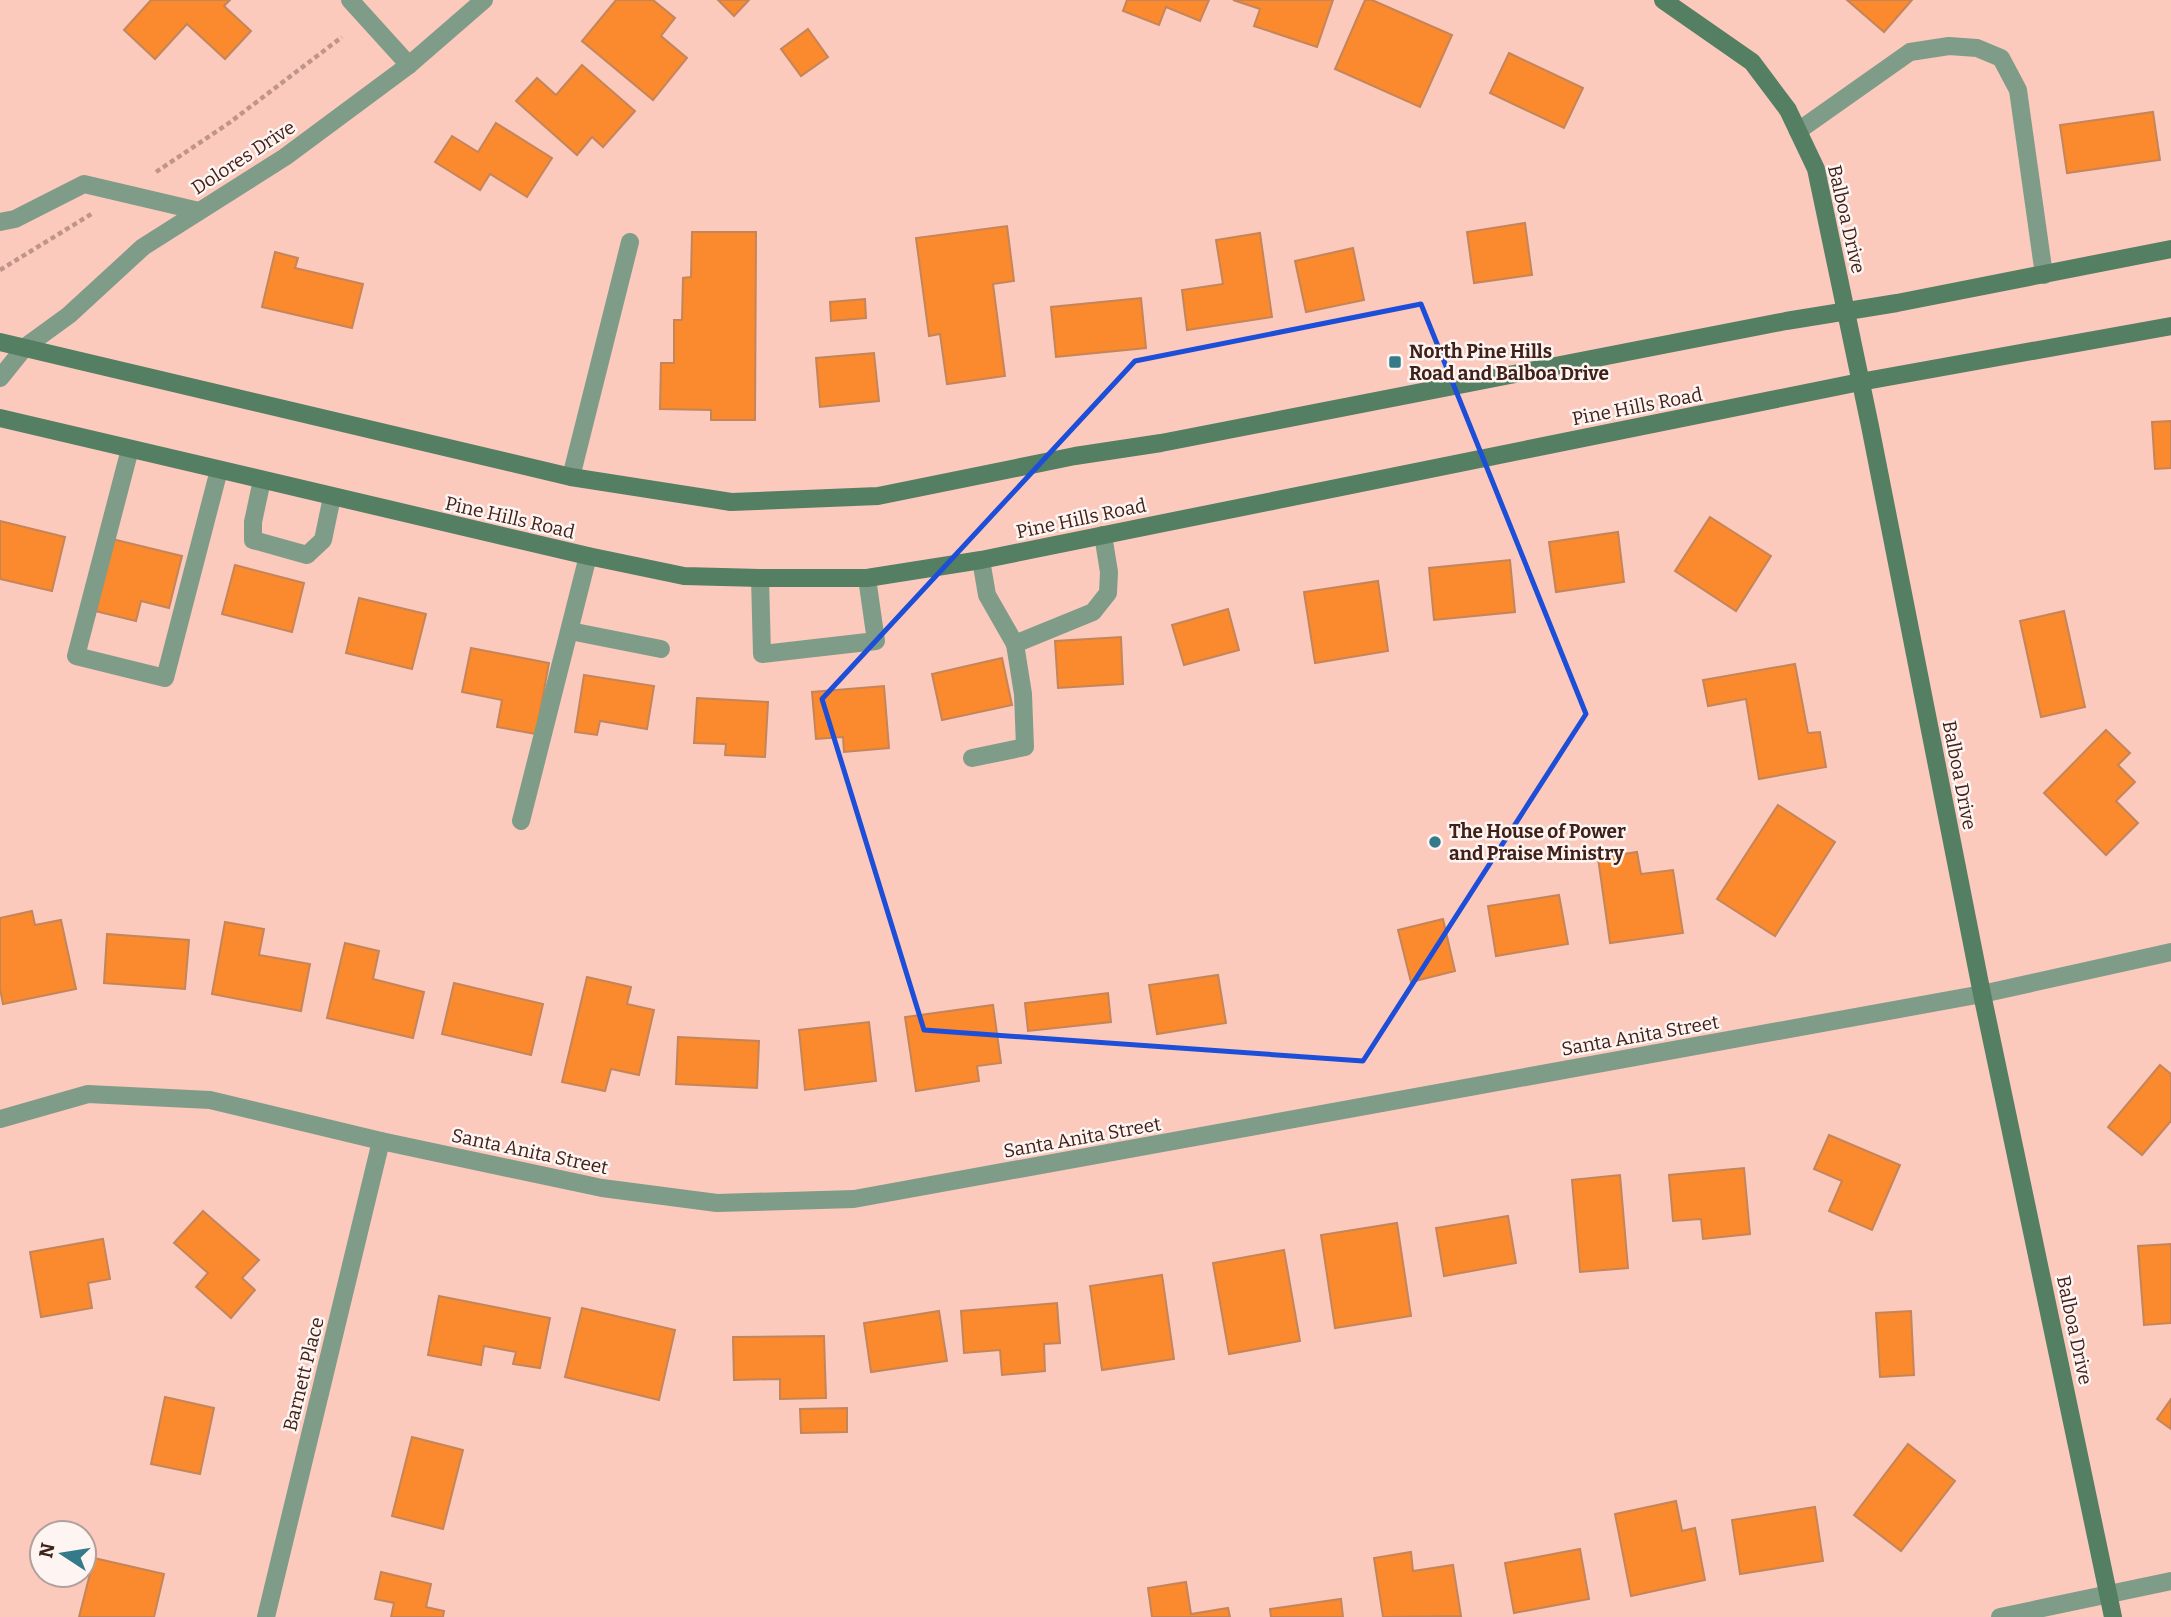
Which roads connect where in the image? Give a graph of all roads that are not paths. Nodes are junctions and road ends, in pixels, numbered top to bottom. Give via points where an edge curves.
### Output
1 (350, 0) edge
2 (484, 0) edge
3 (1663, 0) edge
4 (409, 65) junction
5 (1798, 131) junction
6 (199, 211) junction
7 (0, 222) edge
8 (630, 242) dead end
9 (2171, 249) edge
10 (2044, 275) junction
11 (1845, 310) junction
12 (2171, 326) edge
13 (0, 342) edge
14 (25, 347) junction
15 (0, 377) edge
16 (1860, 382) junction
17 (0, 418) edge
18 (130, 449) junction
19 (219, 470) junction
20 (571, 477) junction
21 (262, 480) junction
22 (332, 497) junction
23 (1103, 535) junction
24 (588, 556) junction
25 (981, 560) junction
26 (760, 578) junction
27 (867, 578) junction
28 (570, 631) junction
29 (1015, 644) junction
30 (661, 649) dead end
31 (972, 758) dead end
32 (521, 821) dead end
33 (2171, 952) edge
34 (1982, 994) junction
35 (0, 1119) edge
36 (381, 1141) junction
37 (2171, 1581) edge
38 (2110, 1595) junction
39 (266, 1617) edge
40 (2000, 1617) edge
41 (2113, 1617) edge

1 - 4 street
2 - 4 street, Dolores Drive
3 - 5 main road, Balboa Drive via 1752,62
4 - 6 street, Dolores Drive via 285,157
5 - 10 street via 1910,52 1949,46 1977,48 2001,58 2018,90
5 - 11 main road, Balboa Drive via 1816,169
6 - 7 street via 84,184
6 - 14 street, Dolores Drive via 143,247 69,315
8 - 20 street
9 - 10 main road
10 - 11 main road
11 - 16 main road, Balboa Drive
11 - 20 main road via 878,496 731,502
12 - 16 main road, Pine Hills Road
13 - 14 main road
14 - 15 street, Dolores Drive
14 - 20 main road
16 - 23 main road, Pine Hills Road
16 - 34 main road, Balboa Drive
17 - 18 main road, Pine Hills Road
18 - 19 main road, Pine Hills Road
18 - 19 street via 76,656 166,678
19 - 21 main road, Pine Hills Road
21 - 22 main road, Pine Hills Road
21 - 22 street via 253,540 307,555 323,540
22 - 24 main road, Pine Hills Road
23 - 25 main road, Pine Hills Road
23 - 29 street via 1108,593 1093,612
24 - 26 main road, Pine Hills Road via 684,576
24 - 28 street
25 - 27 main road, Pine Hills Road
25 - 29 street via 987,596
26 - 27 main road, Pine Hills Road
26 - 27 street via 762,654 876,641
28 - 30 street
28 - 32 street
29 - 31 street via 1025,747
33 - 34 street, Santa Anita Street
34 - 36 street, Santa Anita Street via 854,1199 717,1203 602,1188
34 - 38 main road, Balboa Drive
35 - 36 street, Santa Anita Street via 89,1094 210,1100
36 - 39 street, Barnett Place
37 - 38 street
38 - 40 street
38 - 41 main road, Balboa Drive

